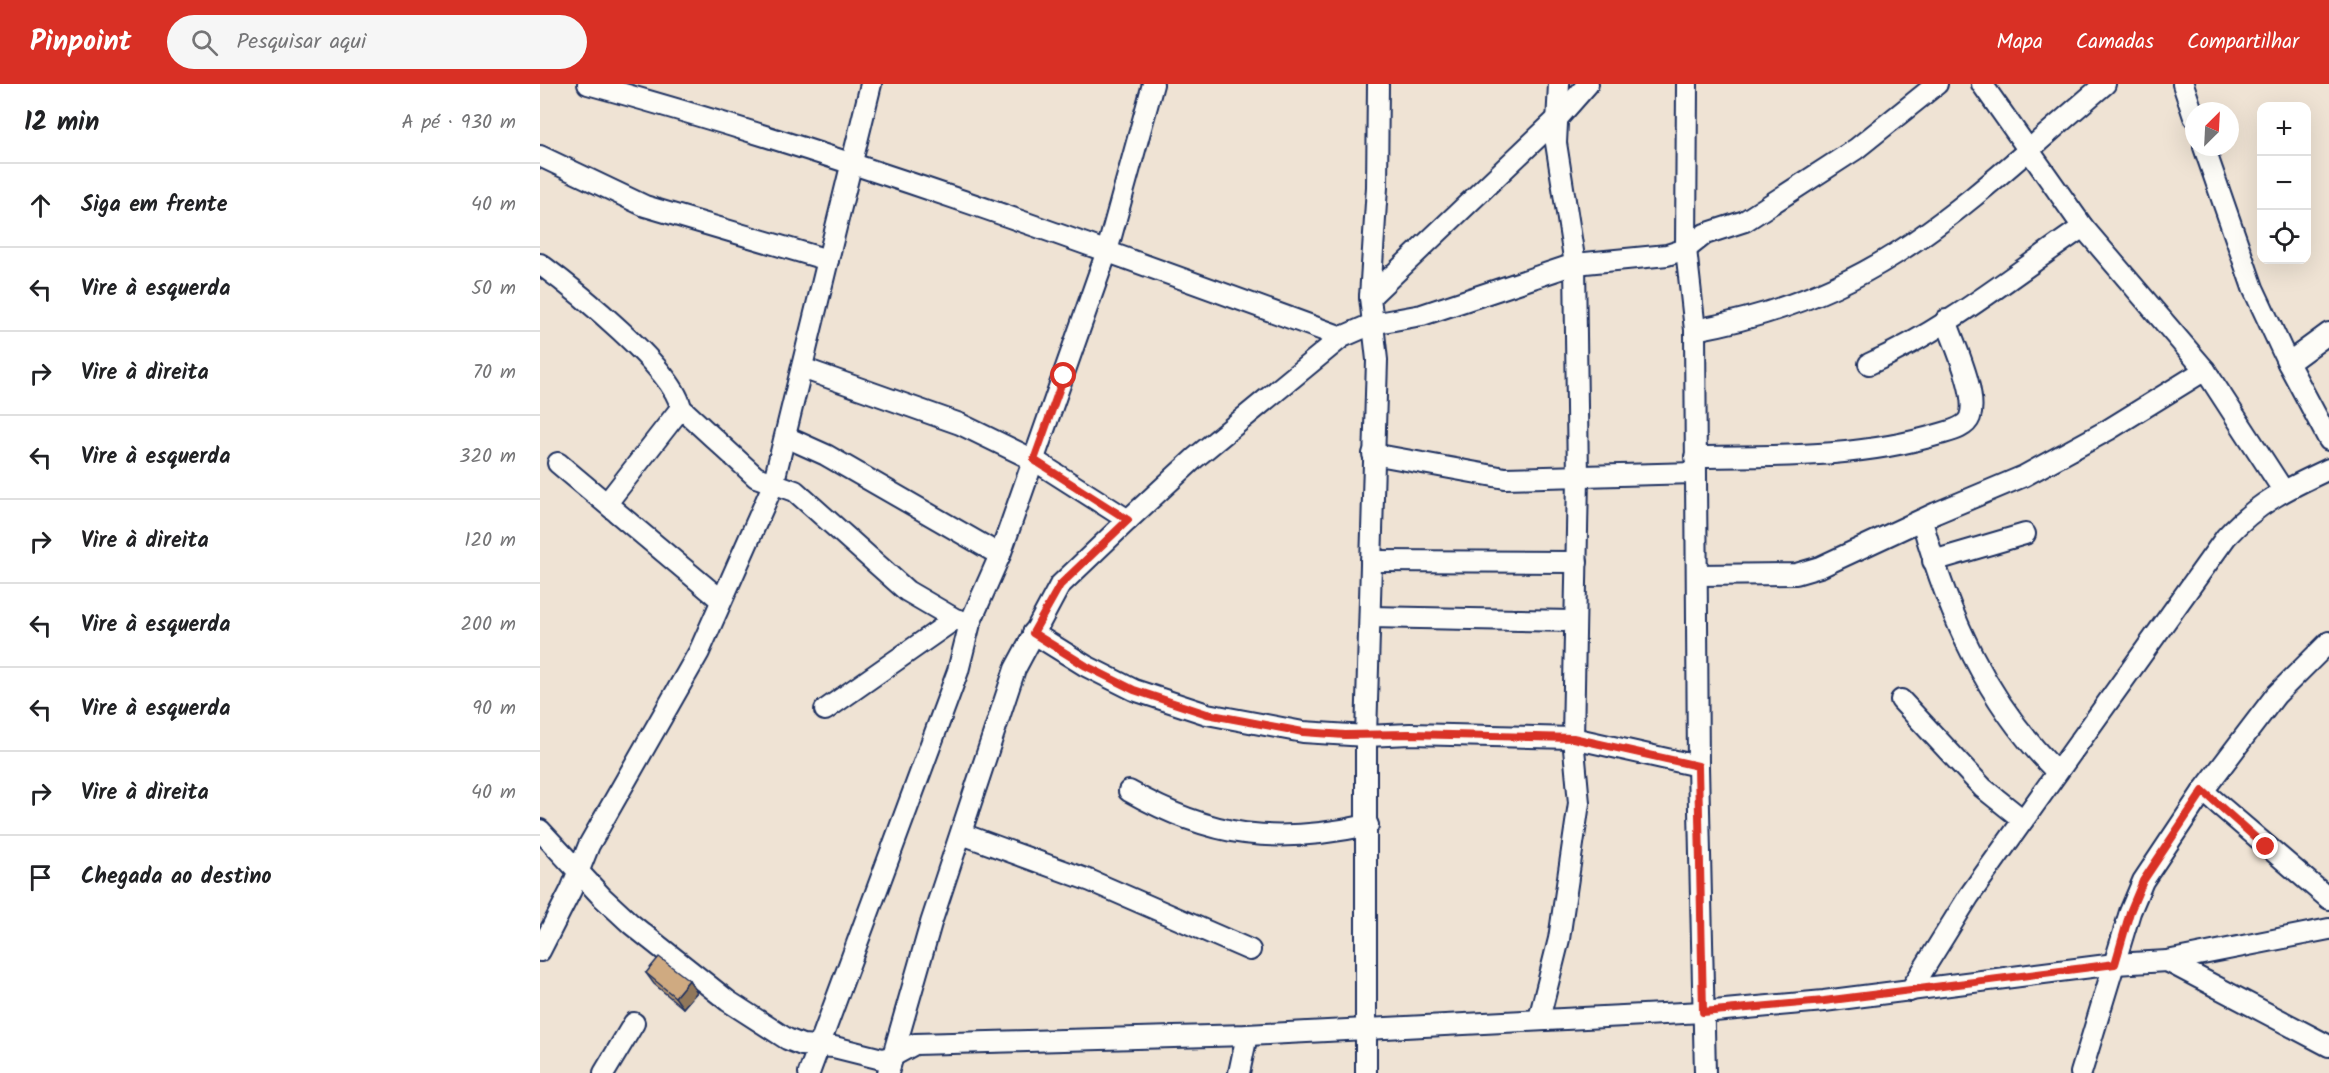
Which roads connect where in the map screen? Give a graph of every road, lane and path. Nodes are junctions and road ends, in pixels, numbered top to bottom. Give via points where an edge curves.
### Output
1 (588, 84) edge
2 (871, 84) edge
3 (1153, 84) edge
4 (1378, 84) edge
5 (1559, 84) edge
6 (1588, 84) edge
7 (1687, 84) edge
8 (1937, 84) edge
9 (1982, 84) edge
10 (2105, 84) edge
11 (2183, 84) edge
12 (2189, 102) edge
13 (1558, 118) junction
14 (2027, 150) junction
15 (540, 156) edge
16 (2207, 156) edge
17 (852, 164) junction
18 (2083, 227) junction
19 (1686, 249) junction
20 (1107, 251) junction
21 (828, 260) junction
22 (540, 264) edge
23 (1575, 264) junction
24 (1370, 297) junction
25 (1946, 320) junction
26 (1372, 324) junction
27 (1695, 330) junction
28 (2329, 333) edge
29 (1342, 337) junction
30 (2288, 363) junction
31 (1869, 364) dead end
32 (802, 368) junction
33 (2205, 370) junction
34 (681, 408) junction
35 (786, 437) junction
36 (2329, 440) edge
37 (1373, 454) junction
38 (1034, 460) junction
39 (558, 463) dead end
40 (1695, 465) junction
41 (2329, 469) edge
42 (1578, 478) junction
43 (773, 484) junction
44 (2283, 490) junction
45 (607, 503) junction
46 (1128, 520) junction
47 (1922, 521) junction
48 (2025, 534) dead end
49 (1000, 555) junction
50 (1371, 561) junction
51 (1933, 561) junction
52 (1577, 562) junction
53 (1698, 575) junction
54 (721, 600) junction
55 (1370, 617) junction
56 (962, 621) junction
57 (1574, 621) junction
58 (1033, 633) junction
59 (2329, 642) edge
60 (1901, 700) dead end
61 (825, 710) dead end
62 (1366, 736) junction
63 (1573, 738) junction
64 (1698, 766) junction
65 (2057, 772) junction
66 (1129, 791) dead end
67 (2203, 791) junction
68 (2023, 820) junction
69 (1368, 825) junction
70 (540, 830) edge
71 (962, 834) junction
72 (579, 869) junction
73 (2329, 899) edge
74 (2329, 929) edge
75 (1250, 950) dead end
76 (540, 951) edge
77 (2167, 961) junction
78 (2115, 964) junction
79 (1910, 991) junction
80 (1703, 1012) junction
81 (1539, 1019) junction
82 (634, 1023) dead end
83 (1366, 1029) junction
84 (1247, 1035) junction
85 (2329, 1046) edge
86 (819, 1047) junction
87 (890, 1065) edge
88 (604, 1073) edge
89 (809, 1073) edge
90 (1239, 1073) edge
91 (1366, 1073) edge
92 (1705, 1073) edge
93 (2081, 1073) edge

1 - 17 street
2 - 17 street
3 - 20 street
4 - 24 street
5 - 13 street
6 - 13 street
7 - 19 street
8 - 19 street via 1836,162 1745,221 1705,234
9 - 14 street
10 - 14 street
11 - 12 street
13 - 23 street via 1556,143
13 - 24 street
14 - 18 street
14 - 27 street via 1950,213 1868,269 1782,309
15 - 21 street via 645,206
16 - 30 street via 2253,288
17 - 20 street
17 - 21 street
18 - 25 street
18 - 33 street
19 - 23 street via 1667,255
19 - 27 street
20 - 29 street
20 - 38 street
21 - 32 street
22 - 34 street via 624,334 669,382
23 - 26 street via 1422,315
23 - 42 street
24 - 26 street
25 - 31 street via 1898,351
25 - 40 street via 1971,394 1971,416 1967,423 1904,445
26 - 29 street
26 - 37 street via 1377,360
27 - 40 street
28 - 30 street
29 - 46 street via 1195,458
30 - 36 street
32 - 35 street
32 - 38 street via 960,424
33 - 44 street
33 - 47 street via 2109,430 2024,476
34 - 43 street via 756,477
34 - 45 street
35 - 43 street
35 - 49 street via 826,455
37 - 42 street via 1505,478
37 - 50 street
38 - 46 street
38 - 49 street
39 - 45 street
40 - 42 street
40 - 53 street
41 - 44 street
42 - 52 street
43 - 54 street
43 - 56 street via 795,491 907,591
44 - 65 street via 2247,514 2226,537
45 - 54 street
46 - 58 street via 1060,585
47 - 51 street
47 - 53 street via 1830,563 1796,574
48 - 51 street
49 - 56 street
50 - 52 street
50 - 55 street
51 - 65 street via 1946,600 1986,682 2033,748
52 - 57 street
53 - 64 street
54 - 72 street via 699,652 594,835
55 - 57 street
55 - 62 street
56 - 61 street
56 - 86 street via 958,671
57 - 63 street
58 - 62 street via 1134,690 1207,714 1303,732
58 - 71 street via 1015,669
59 - 67 street via 2276,695
60 - 68 street via 1983,788
62 - 63 street
62 - 69 street
63 - 64 street
63 - 81 street via 1579,804 1558,939
64 - 80 street
65 - 68 street
66 - 69 street via 1199,824 1247,835 1298,837
67 - 73 street
67 - 78 street via 2143,881
68 - 79 street
69 - 83 street
70 - 72 street
71 - 75 street via 1090,881
71 - 87 street
72 - 76 street
72 - 86 street via 632,924 728,1002 787,1039
74 - 77 street
77 - 78 street
77 - 85 street
78 - 79 street
78 - 93 street
79 - 80 street
80 - 81 street
80 - 92 street
81 - 83 street
82 - 88 street
83 - 84 street
83 - 91 street
84 - 87 street via 915,1044 904,1047
84 - 90 street
86 - 87 street via 834,1047
86 - 89 street

